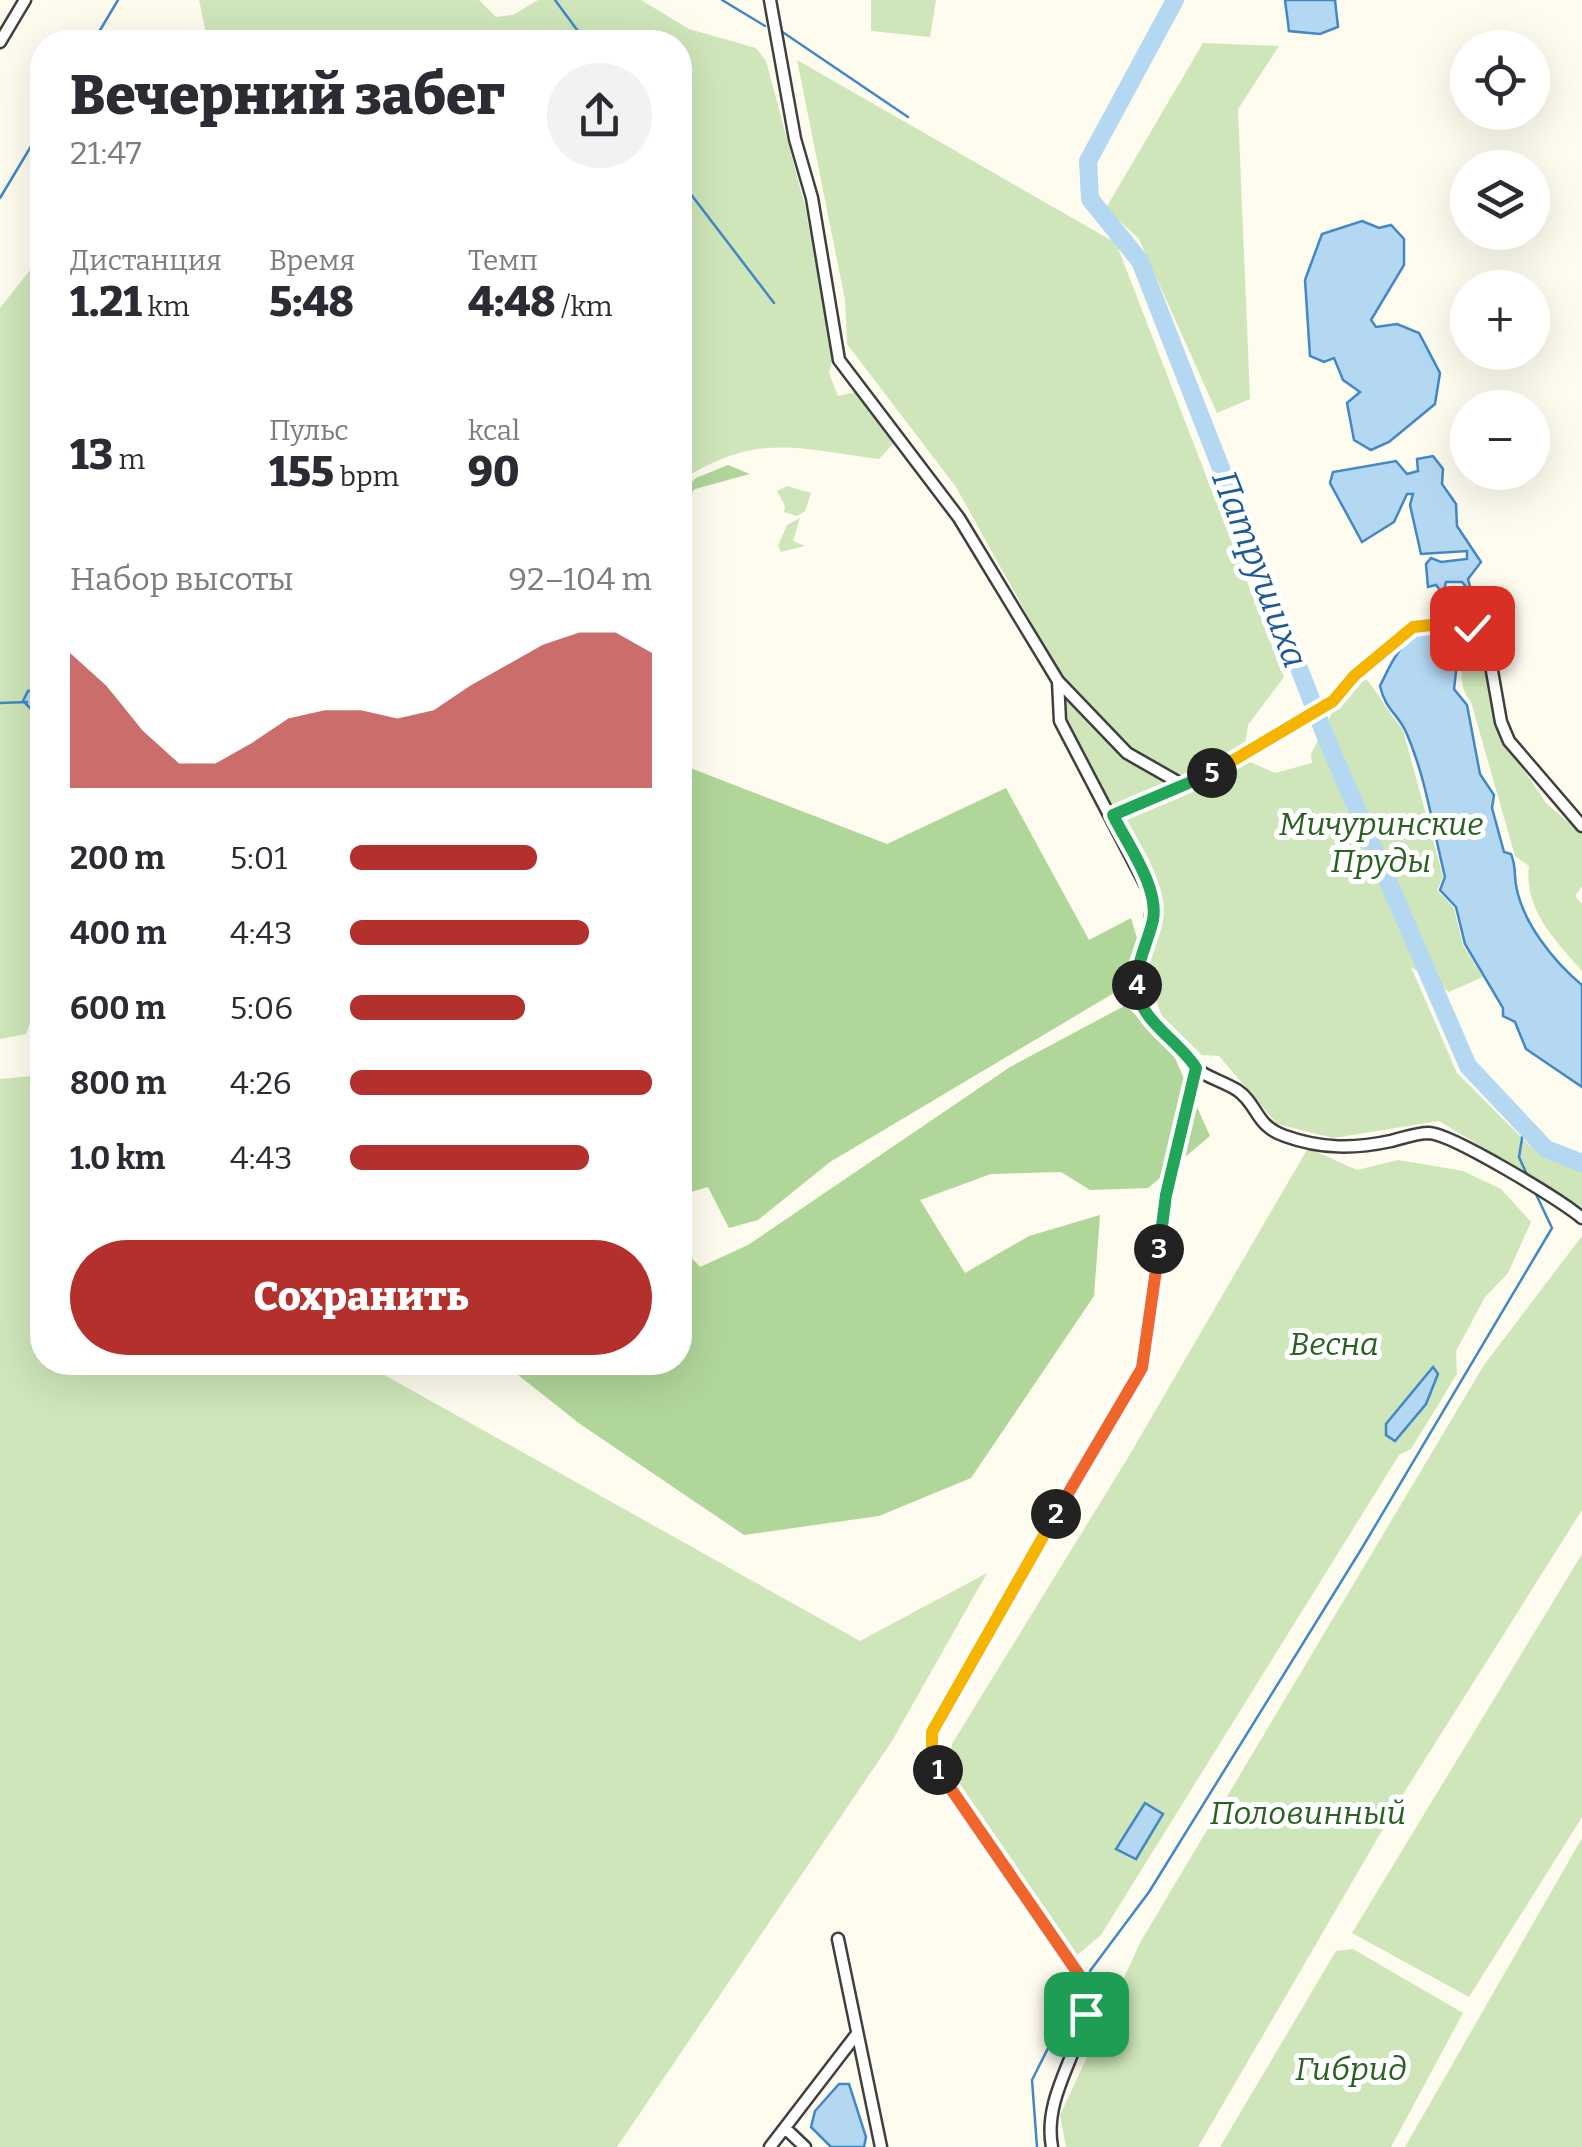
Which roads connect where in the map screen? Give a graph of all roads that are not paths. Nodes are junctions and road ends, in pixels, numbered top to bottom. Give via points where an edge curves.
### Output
1 (25, 0) edge
2 (770, 0) edge
3 (0, 42) edge
4 (1058, 681) junction
5 (1183, 786) junction
6 (1113, 815) junction
7 (1582, 826) edge
8 (1196, 1068) junction
9 (1582, 1218) edge
10 (838, 1939) dead end
11 (856, 2036) junction
12 (784, 2128) junction
13 (770, 2147) edge
14 (805, 2147) edge
15 (881, 2147) edge
16 (1052, 2147) edge

1 - 3 street
2 - 4 street via 839,360 960,518
4 - 5 street via 1127,753
4 - 6 street via 1060,720
5 - 6 street
5 - 7 street via 1327,704 1413,627 1450,623 1486,637 1509,740
6 - 8 street via 1152,897 1137,993 1155,1024
8 - 9 street via 1240,1092 1265,1128 1287,1137 1354,1147 1425,1132 1448,1136
8 - 16 street via 1166,1195 1142,1368 932,1732 932,1758 1084,1982 1086,2014 1052,2102
10 - 11 street
11 - 12 street
11 - 15 street
12 - 13 street
12 - 14 street

